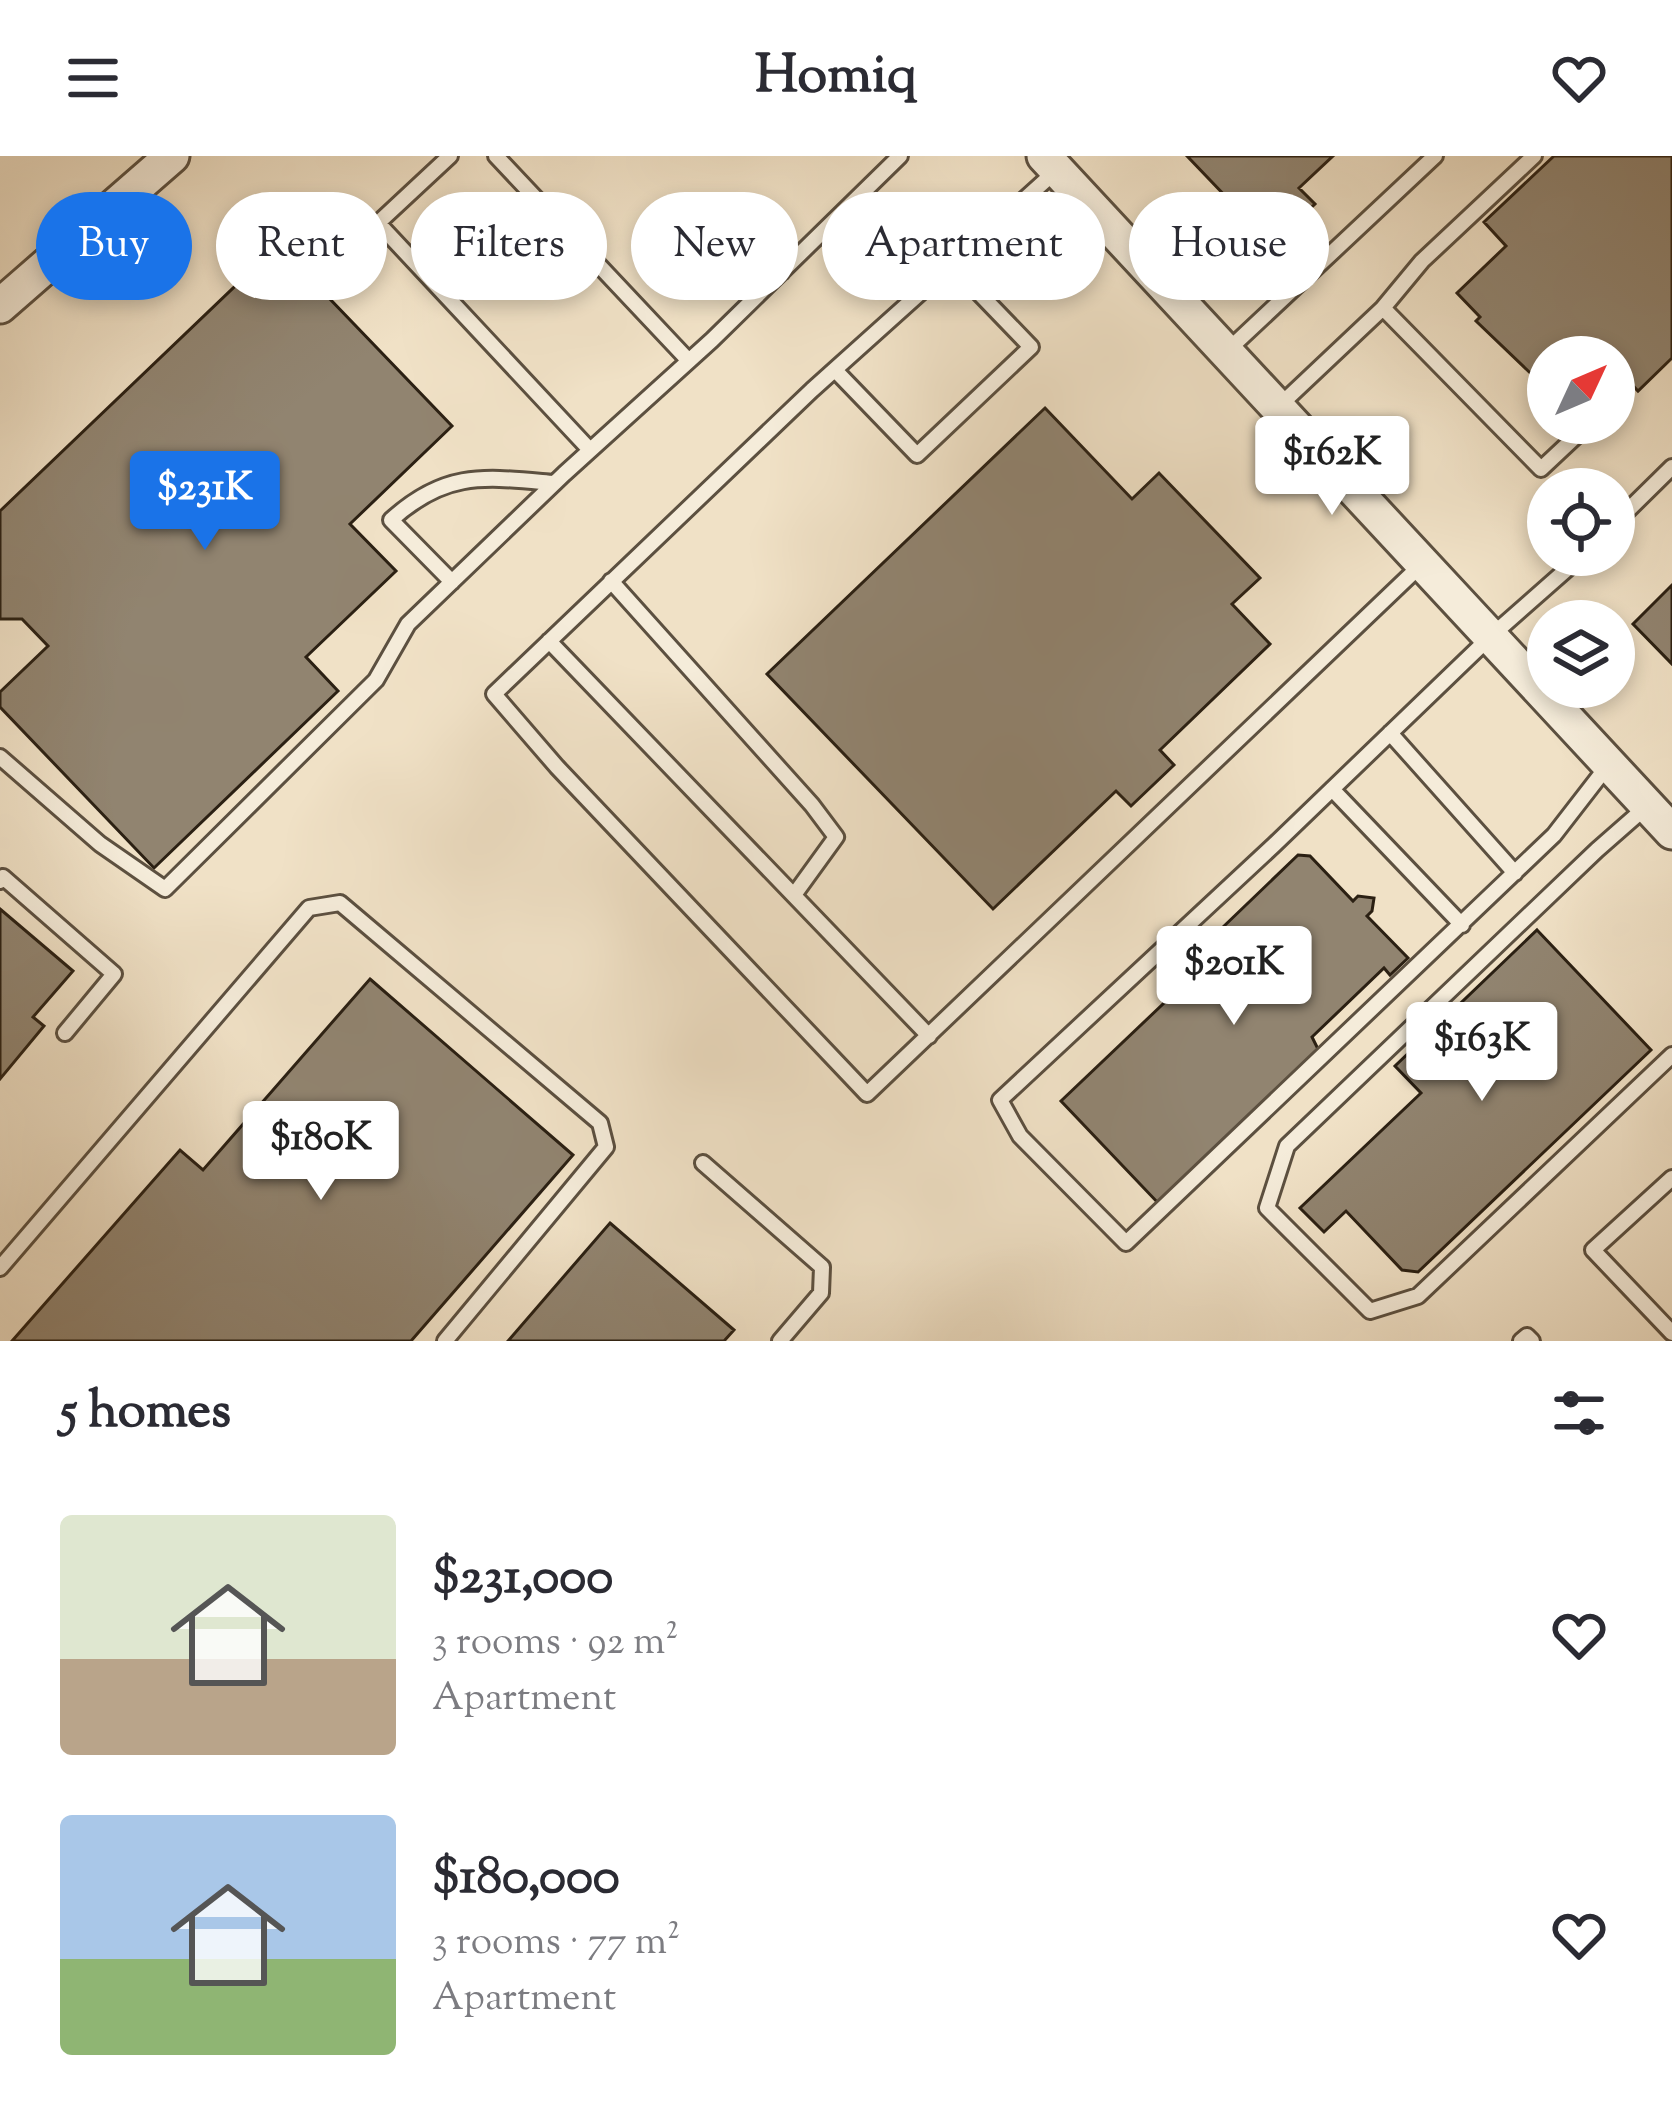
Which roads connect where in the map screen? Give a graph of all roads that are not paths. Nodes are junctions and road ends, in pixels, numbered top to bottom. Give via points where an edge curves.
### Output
1 (172, 156) edge
2 (450, 156) edge
3 (496, 156) edge
4 (900, 156) edge
5 (1435, 156) edge
6 (1534, 156) edge
7 (1050, 163) edge
8 (1022, 192) edge
9 (798, 256) edge
10 (753, 300) edge
11 (913, 300) edge
12 (986, 300) edge
13 (0, 306) edge
14 (1383, 308) junction
15 (1226, 352) junction
16 (689, 361) junction
17 (835, 370) junction
18 (1277, 408) junction
19 (1568, 444) edge
20 (590, 450) junction
21 (1672, 467) edge
22 (554, 483) junction
23 (1635, 503) edge
24 (1422, 563) junction
25 (1558, 576) edge
26 (611, 581) junction
27 (452, 582) junction
28 (1490, 637) junction
29 (549, 641) junction
30 (1390, 733) junction
31 (0, 757) edge
32 (1609, 764) junction
33 (1332, 789) junction
34 (1648, 806) junction
35 (1672, 832) edge
36 (1515, 873) junction
37 (0, 880) edge
38 (794, 896) junction
39 (1462, 925) junction
40 (65, 1033) dead end
41 (929, 1036) junction
42 (1672, 1055) edge
43 (703, 1163) dead end
44 (1672, 1178) edge
45 (0, 1268) edge
46 (1672, 1333) edge
47 (445, 1341) edge
48 (780, 1341) edge
49 (1521, 1341) edge
50 (1532, 1341) edge

1 - 13 street
2 - 20 lane via 378,224
3 - 16 lane
4 - 9 lane
5 - 15 lane
6 - 14 lane via 1422,260
7 - 8 lane
7 - 15 street
10 - 16 lane
11 - 17 lane
12 - 17 lane via 1031,347 917,455
14 - 18 lane
14 - 19 lane via 1541,470
15 - 18 street
16 - 20 lane
17 - 26 lane
18 - 24 street
20 - 22 lane
21 - 23 lane
22 - 27 lane
22 - 27 lane via 450,483 385,525
24 - 28 street
24 - 41 lane
25 - 28 lane
26 - 29 lane
26 - 38 lane via 836,837
27 - 31 lane via 408,624 376,680 165,889
28 - 30 lane
28 - 32 street
29 - 38 lane
29 - 41 lane via 494,694 867,1094
30 - 33 lane
30 - 36 lane
32 - 34 street
32 - 36 lane
33 - 39 lane
33 - 39 lane via 1000,1100 1020,1136 1126,1243
34 - 35 street
34 - 42 lane via 1287,1146 1268,1208 1370,1311 1418,1296
36 - 39 lane
37 - 40 lane via 114,974
38 - 41 lane
43 - 48 lane via 822,1267 821,1293
44 - 46 lane via 1593,1250
45 - 47 lane via 309,908 340,903 600,1123 606,1147
49 - 50 lane

